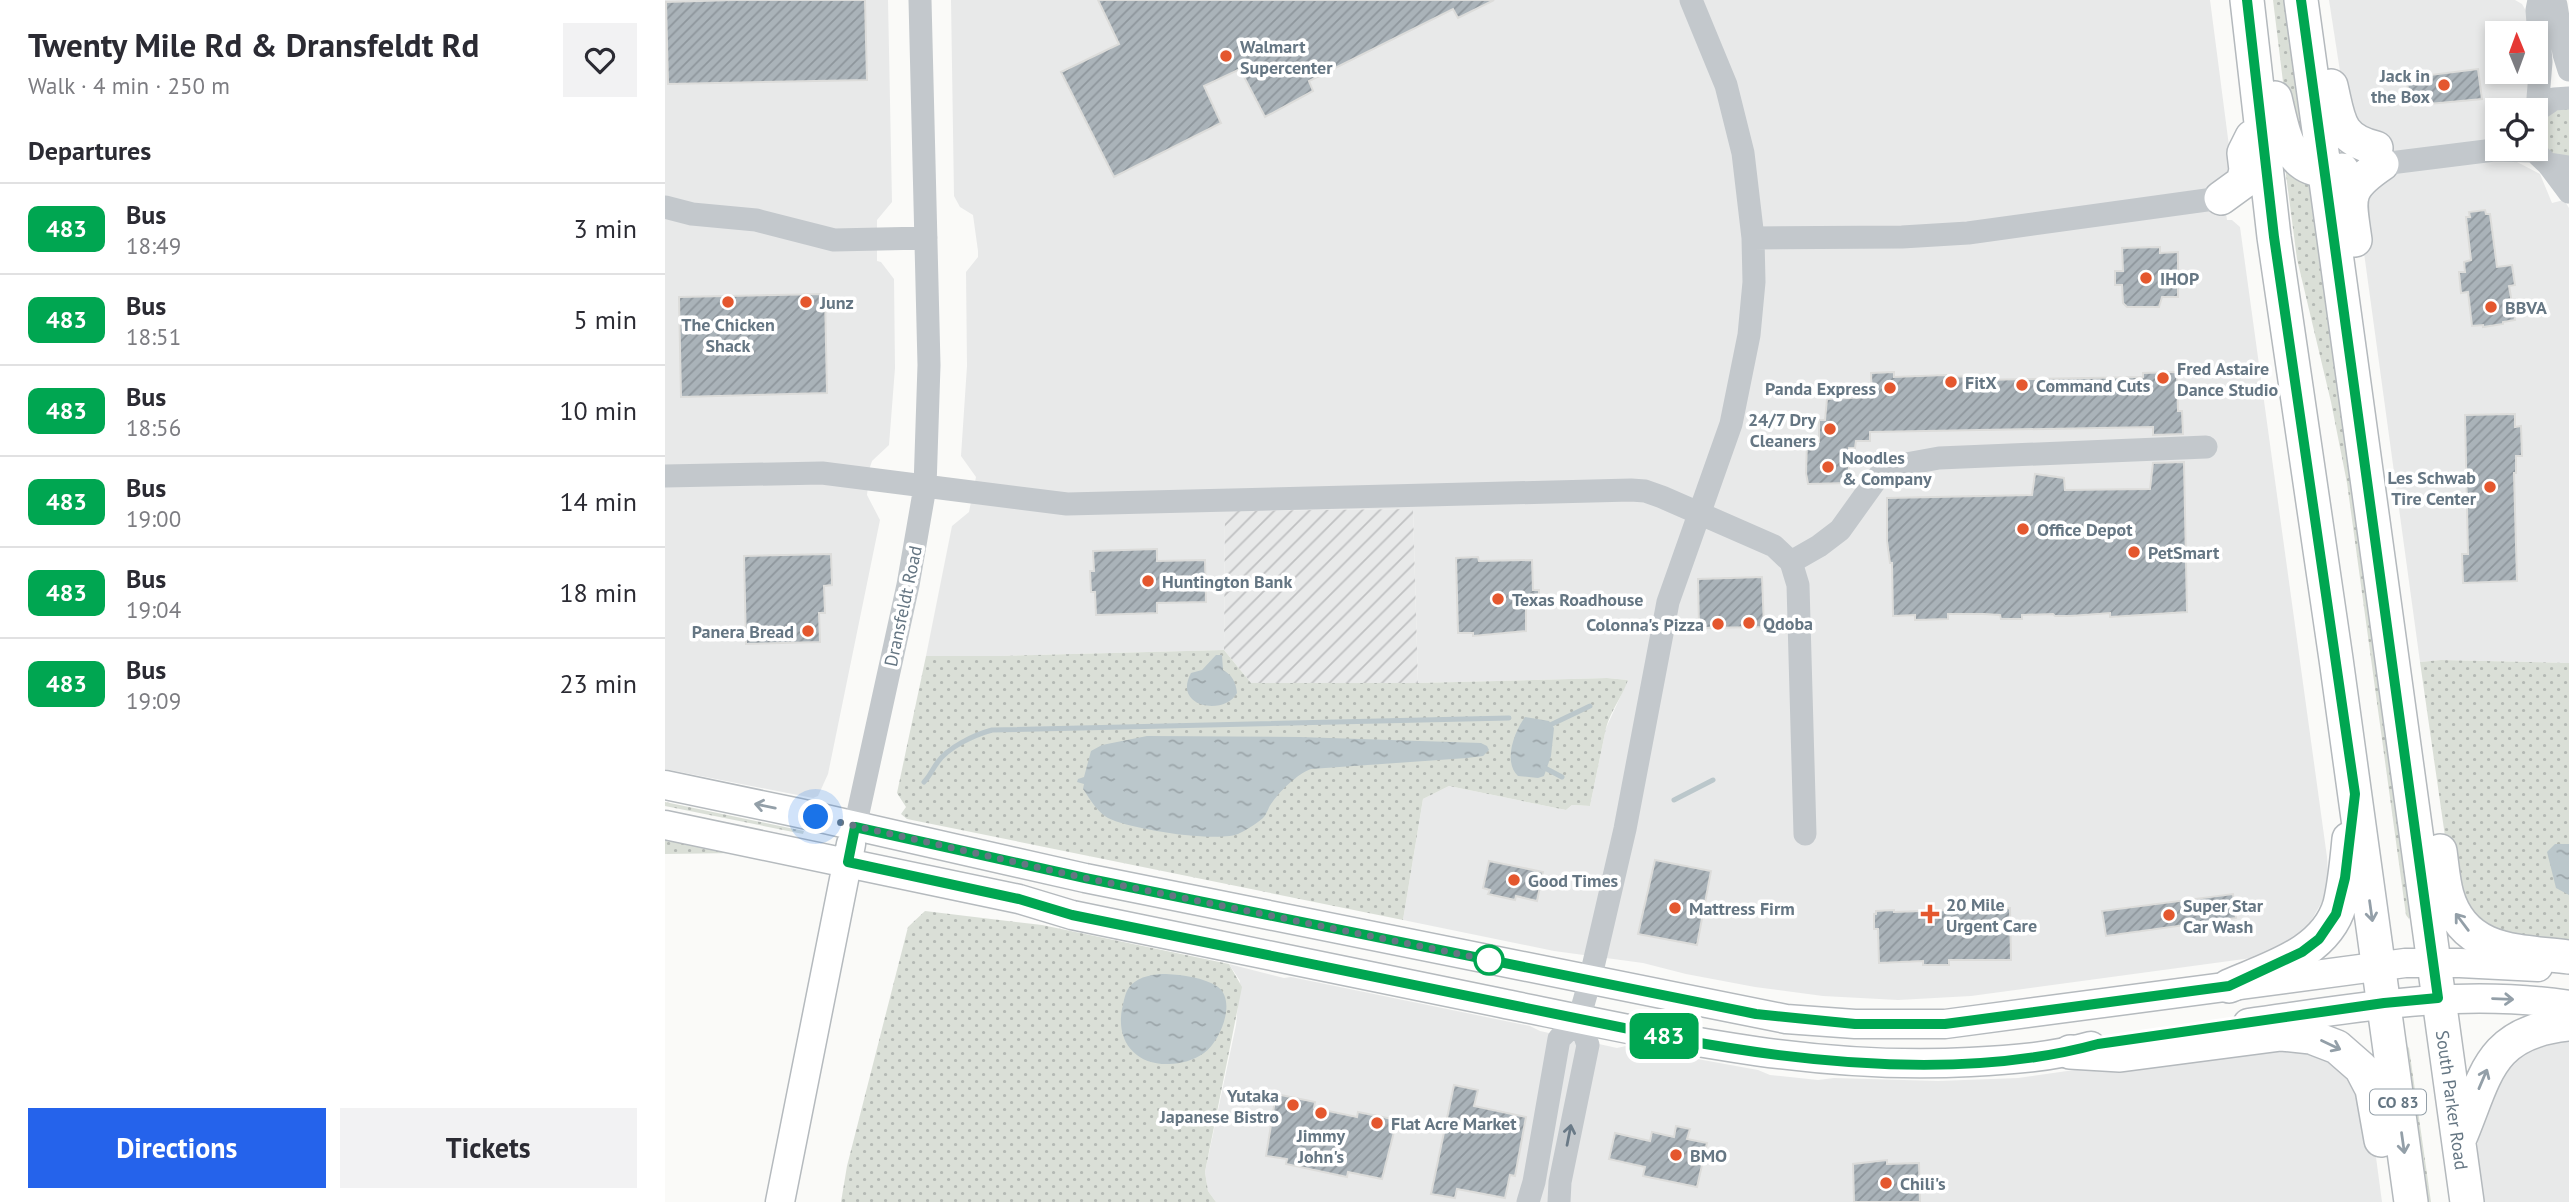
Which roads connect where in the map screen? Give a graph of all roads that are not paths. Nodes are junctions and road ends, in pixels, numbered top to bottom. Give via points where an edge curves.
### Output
1 (920, 0) edge
2 (1691, 0) edge
3 (2250, 0) edge
4 (2301, 0) edge
5 (2310, 0) edge
6 (2539, 0) edge
7 (2553, 0) edge
8 (2569, 70) edge
9 (2537, 98) edge
10 (2569, 98) edge
11 (2548, 103) edge
12 (2260, 123) junction
13 (2485, 135) edge
14 (2485, 150) edge
15 (2379, 156) junction
16 (2548, 161) edge
17 (2325, 172) junction
18 (2569, 192) edge
19 (2221, 198) junction
20 (665, 207) edge
21 (2274, 237) junction
22 (926, 238) junction
23 (1753, 239) junction
24 (2206, 447) dead end
25 (665, 476) edge
26 (925, 487) junction
27 (2369, 494) junction
28 (1699, 514) junction
29 (1791, 562) junction
30 (665, 785) edge
31 (2355, 794) junction
32 (2412, 810) junction
33 (665, 825) edge
34 (855, 827) junction
35 (1805, 834) dead end
36 (848, 862) junction
37 (2569, 957) edge
38 (2433, 963) junction
39 (2379, 966) junction
40 (2569, 971) edge
41 (1590, 980) junction
42 (2229, 986) junction
43 (2438, 998) junction
44 (2384, 1003) junction
45 (2569, 1005) edge
46 (1580, 1018) junction
47 (2569, 1024) edge
48 (2070, 1052) junction
49 (2458, 1143) junction
50 (781, 1202) edge
51 (1528, 1202) edge
52 (1559, 1202) edge
53 (2389, 1202) edge
54 (2411, 1202) edge
55 (2466, 1202) edge

1 - 22 street, Dransfeldt Road
2 - 23 street via 1723,76 1739,135
3 - 12 highway, CO 83
3 - 17 highway via 2285,139 2295,157
4 - 17 highway, South Parker Road / CO 83
5 - 15 highway via 2340,124 2345,134
6 - 9 street
7 - 8 street
10 - 11 street
12 - 19 highway via 2244,153 2243,182
12 - 21 highway, CO 83
13 - 15 street
14 - 15 street
15 - 17 highway
15 - 27 highway via 2352,192 2350,202 2383,440
16 - 18 street
17 - 27 highway, South Parker Road / CO 83
19 - 21 highway via 2239,205 2255,227
19 - 23 street via 1968,233
20 - 22 street via 756,220 834,240
21 - 31 highway, CO 83
22 - 26 street, Dransfeldt Road via 929,365
23 - 28 street via 1752,312 1742,377 1731,424
24 - 29 street via 1940,458 1895,466 1878,477 1840,530
25 - 26 street via 808,473
26 - 28 street via 1067,504 1639,490
26 - 34 street, Dransfeldt Road
27 - 32 highway, South Parker Road / CO 83
28 - 29 street via 1774,546
28 - 41 street via 1668,602 1625,829
29 - 35 street via 1800,610
34 -> 30 main road
31 -> 39 highway, CO 83
31 - 42 highway via 2345,878 2331,923 2302,952
37 -> 32 highway via 2501,949 2471,934 2447,894 2437,836
32 - 38 highway, South Parker Road / CO 83
33 - 36 main road
34 - 36 main road, Dransfeldt Road
34 - 41 main road
36 - 46 main road via 1072,915
36 - 50 main road, Dransfeldt Road
38 - 39 main road
38 - 40 main road
38 - 43 highway, South Parker Road / CO 83
39 - 42 main road
39 - 44 highway, CO 83
41 - 42 main road via 1776,1017 1883,1025 1971,1021
41 - 46 street
43 - 44 main road
43 -> 45 main road
43 - 49 highway, South Parker Road / CO 83
44 - 48 main road via 2098,1044
44 -> 54 highway, CO 83
46 - 48 main road via 1731,1049 1856,1063 1963,1062
46 - 51 street via 1559,1039
52 -> 46 street via 1587,1045
49 -> 47 highway via 2494,1059 2528,1034
48 -> 53 highway via 2120,1055 2281,1034 2329,1043 2356,1062 2372,1089
49 - 55 highway, South Parker Road / CO 83

